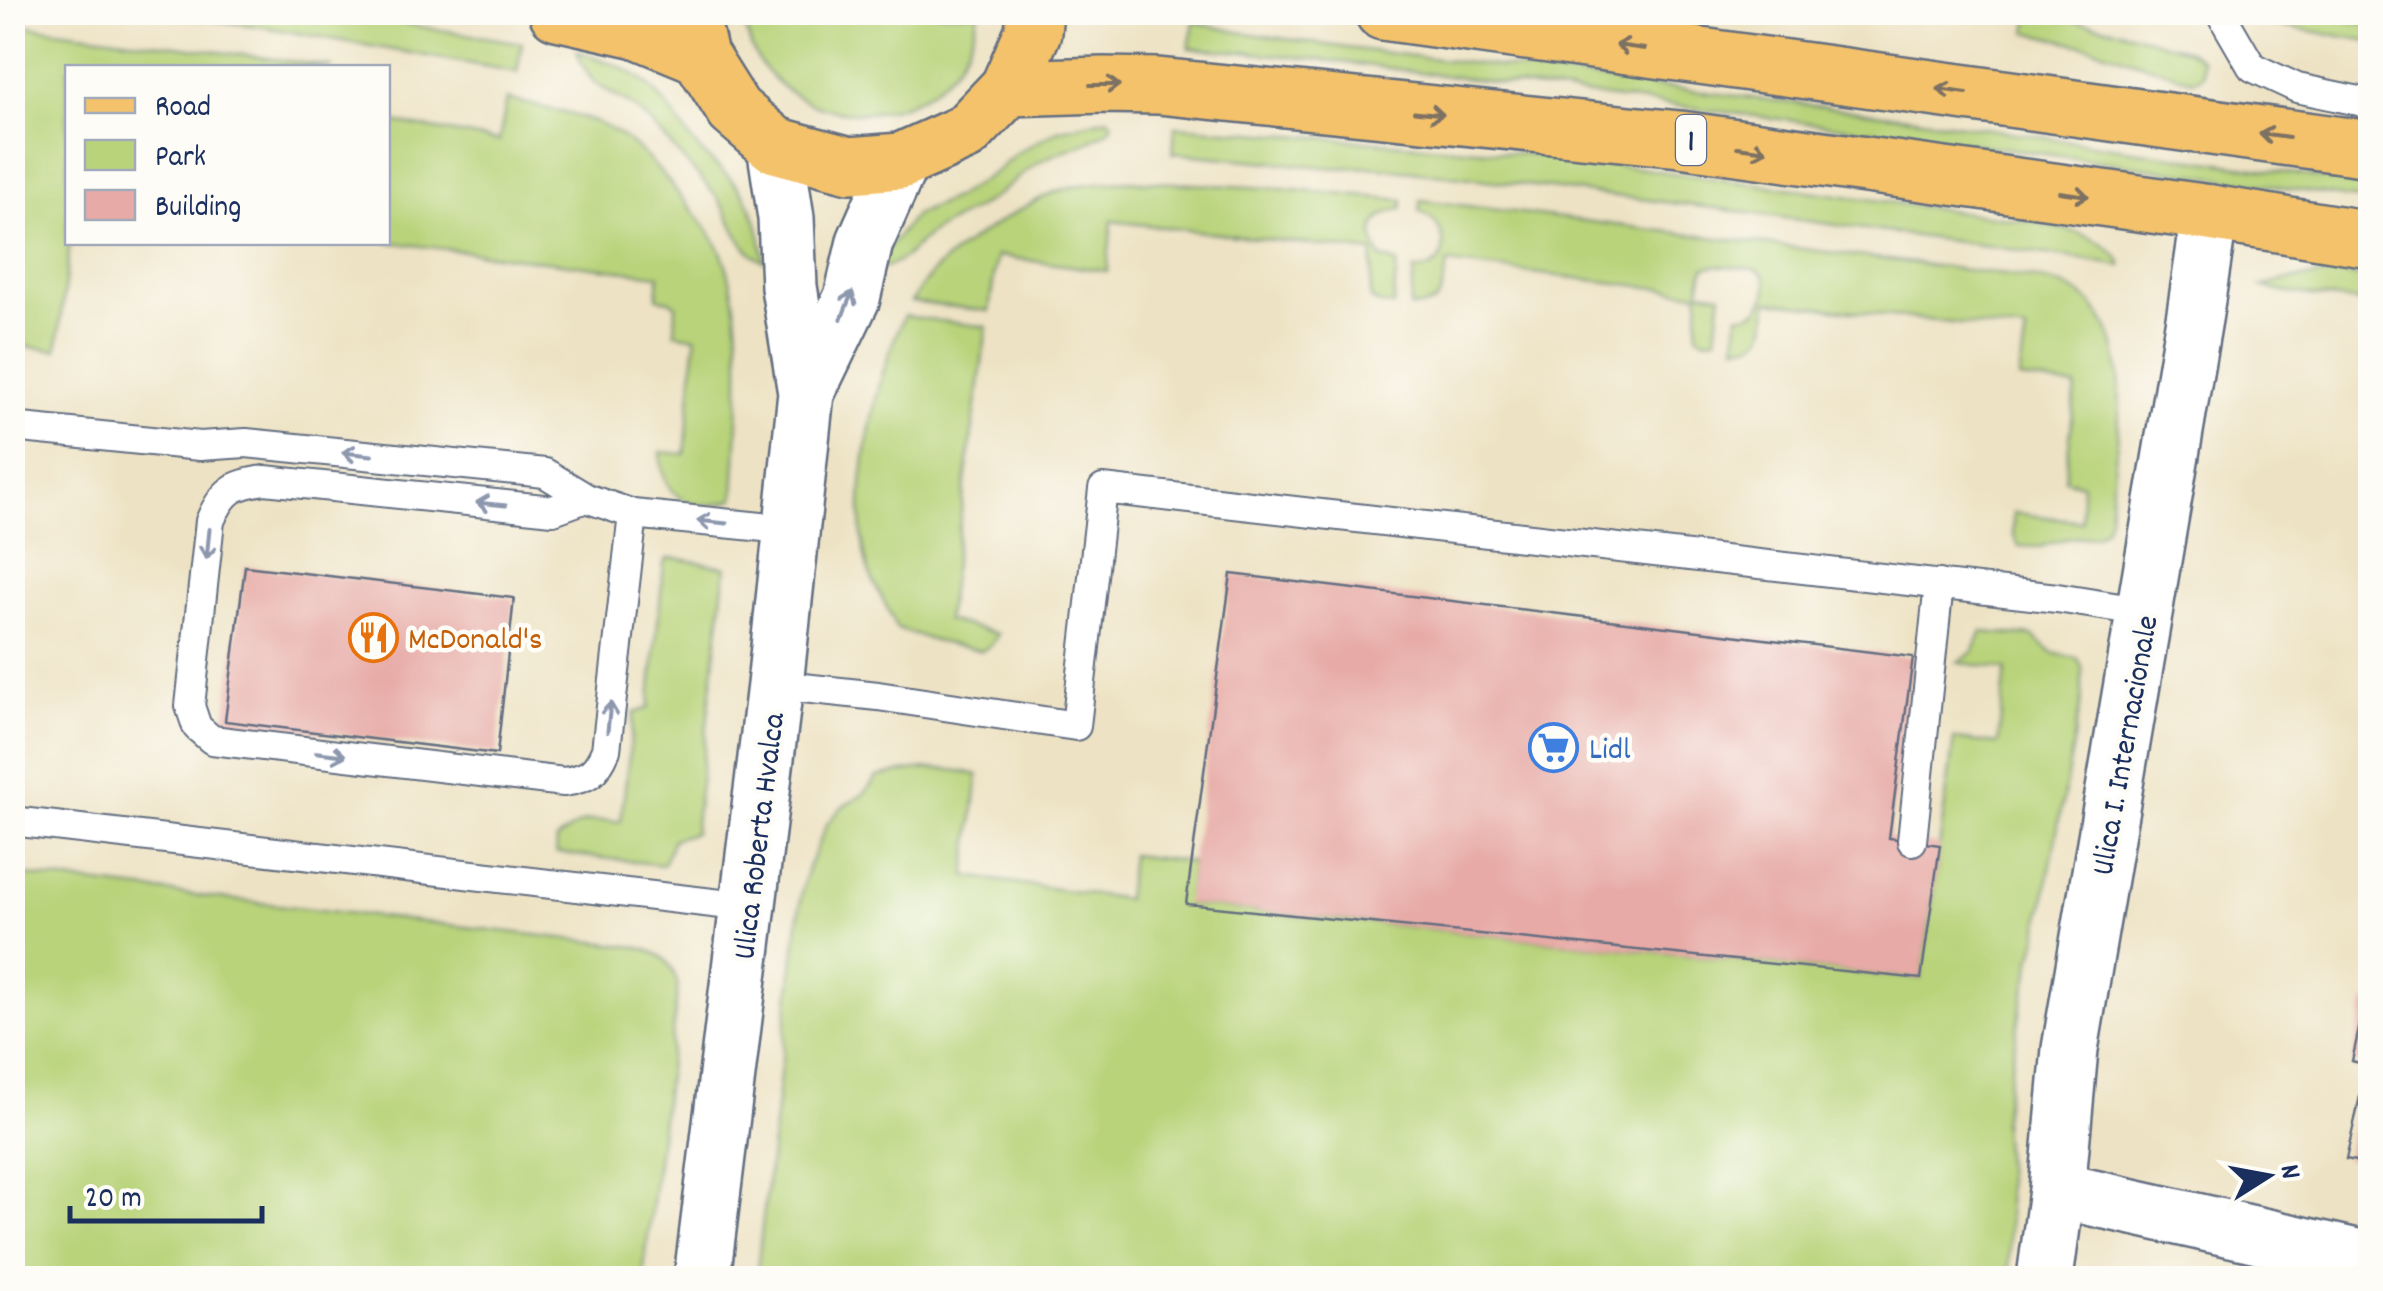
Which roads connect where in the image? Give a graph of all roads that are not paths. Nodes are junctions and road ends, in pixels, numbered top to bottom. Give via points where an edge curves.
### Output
1 (557, 12) edge
2 (1035, 12) edge
3 (2220, 12) edge
4 (1403, 14) edge
5 (695, 34) edge
6 (1008, 88) junction
7 (2370, 108) edge
8 (775, 145) junction
9 (2370, 149) edge
10 (901, 161) junction
11 (2210, 213) junction
12 (2370, 239) edge
13 (806, 393) junction
14 (12, 427) edge
15 (586, 498) junction
16 (633, 514) junction
17 (792, 530) junction
18 (1938, 584) junction
19 (2145, 612) junction
20 (775, 685) junction
21 (12, 821) edge
22 (1912, 841) dead end
23 (747, 908) junction
24 (2058, 1190) junction
25 (2370, 1260) edge
26 (702, 1278) edge
27 (2045, 1278) edge

1 - 5 main road via 637,30
2 - 6 main road
3 - 7 lane via 2252,67 2297,88
9 -> 4 main road
5 - 8 main road via 734,110
6 - 10 main road via 966,132
6 -> 11 main road, 1 via 1158,86 1680,138
8 - 10 main road via 850,165
8 - 13 street
13 -> 10 street via 852,298 865,242
11 - 12 main road, 1
11 - 19 street, Ulica I. Internacionale
13 - 17 street, Ulica Roberta Hvalca
15 -> 14 lane via 546,473
15 - 16 lane
15 -> 16 lane via 553,510 266,480 228,490 210,521 190,706 198,727 212,740 582,780 606,750
17 -> 16 lane
17 - 20 street, Ulica Roberta Hvalca
18 - 19 lane
18 - 20 lane via 1103,488 1076,726
18 - 22 lane
19 - 24 street, Ulica I. Internacionale via 2070,1049
20 - 23 street, Ulica Roberta Hvalca
21 - 23 lane
23 - 26 street, Ulica Roberta Hvalca
24 - 25 street
24 - 27 street, Ulica I. Internacionale

